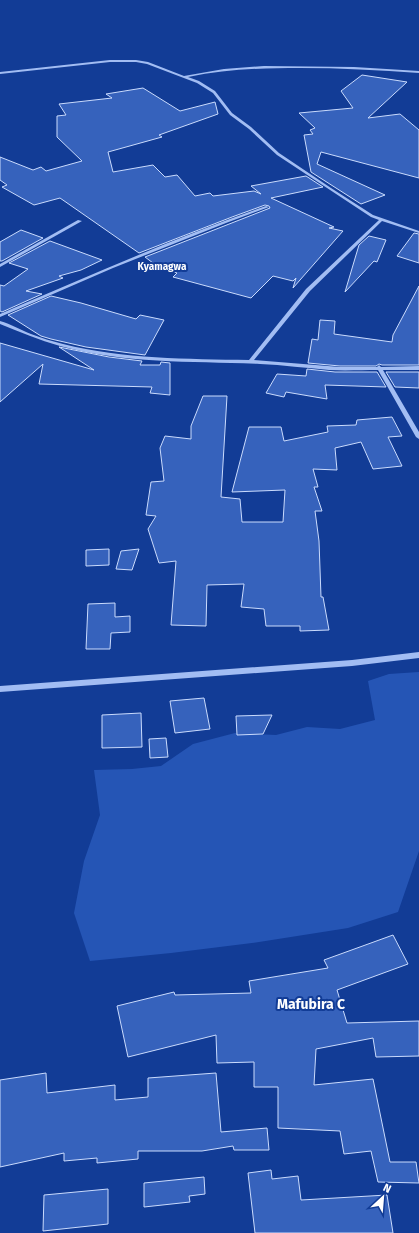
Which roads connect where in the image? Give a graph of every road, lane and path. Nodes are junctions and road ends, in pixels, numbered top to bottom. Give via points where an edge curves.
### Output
1 (419, 72) edge
2 (0, 73) edge
3 (184, 77) junction
4 (267, 207) dead end
5 (381, 220) junction
6 (80, 221) dead end
7 (419, 232) edge
8 (0, 266) edge
9 (0, 316) edge
10 (0, 322) edge
11 (250, 362) junction
12 (379, 367) junction
13 (419, 368) edge
14 (419, 437) edge
15 (419, 655) edge
16 (0, 689) edge

1 - 3 street via 349,67 266,67 222,70
2 - 3 street via 110,61 136,61
3 - 5 street via 214,92 231,114 278,154
4 - 9 street via 125,261
5 - 7 street
5 - 11 street via 308,290
6 - 8 street
10 - 11 street via 19,332 49,341 134,358
11 - 12 street via 339,368
12 - 13 street
12 - 14 street
15 - 16 street via 352,663

